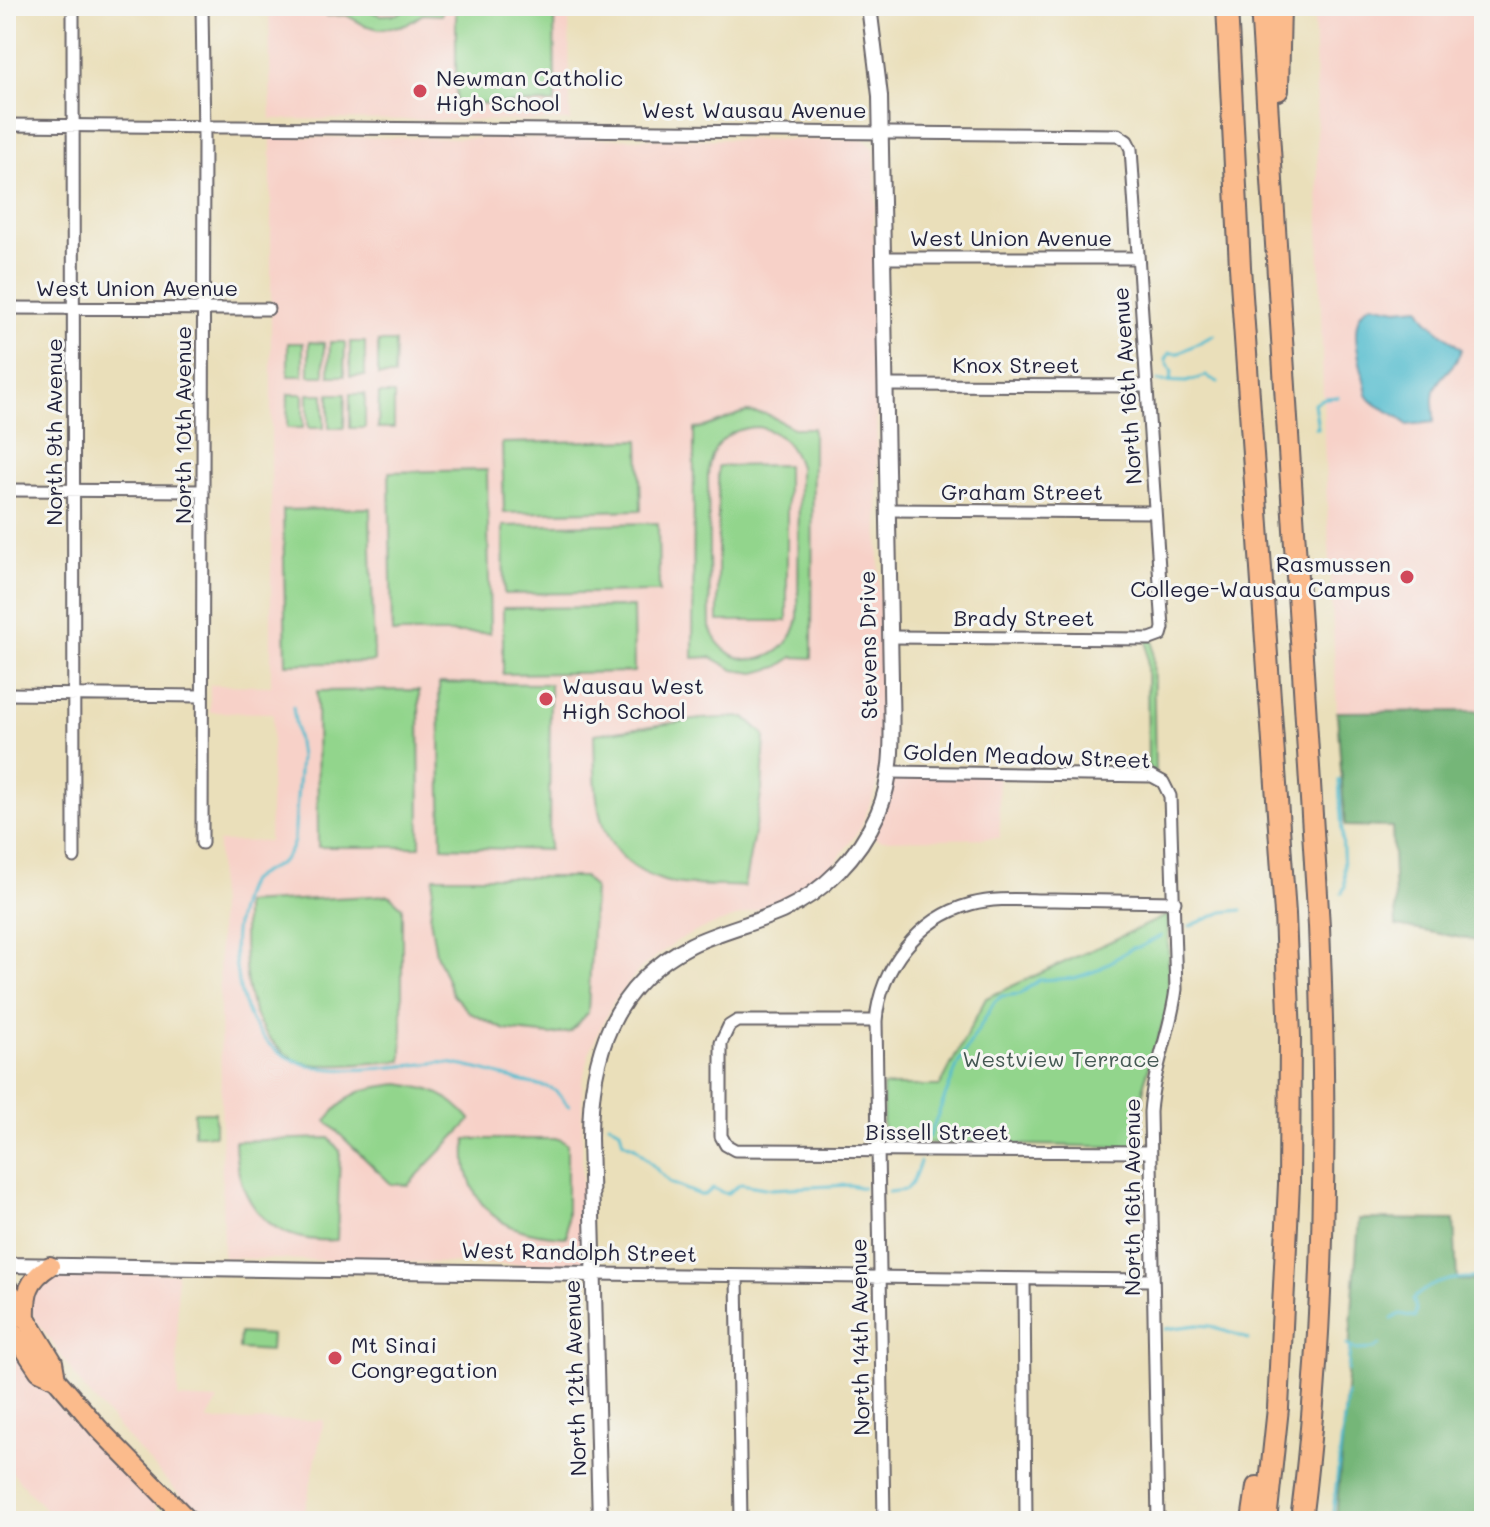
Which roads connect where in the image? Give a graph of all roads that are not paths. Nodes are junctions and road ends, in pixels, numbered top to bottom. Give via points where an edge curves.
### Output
1 (73, 6) edge
2 (202, 6) edge
3 (869, 6) edge
4 (1215, 6) edge
5 (1227, 6) edge
6 (1261, 6) edge
7 (1280, 6) edge
8 (6, 125) edge
9 (75, 126) junction
10 (204, 127) junction
11 (881, 131) junction
12 (1118, 135) joint
13 (1234, 159) junction
14 (1272, 166) junction
15 (883, 258) junction
16 (1138, 258) junction
17 (6, 308) edge
18 (74, 308) junction
19 (203, 309) junction
20 (268, 309) dead end
21 (886, 385) junction
22 (1147, 386) junction
23 (6, 490) edge
24 (73, 490) junction
25 (203, 491) junction
26 (888, 510) junction
27 (1155, 512) junction
28 (890, 637) junction
29 (1158, 639) joint
30 (6, 694) edge
31 (72, 695) junction
32 (202, 696) junction
33 (890, 772) junction
34 (1163, 782) joint
35 (202, 843) dead end
36 (74, 857) dead end
37 (1175, 902) junction
38 (876, 1021) junction
39 (590, 1138) joint
40 (878, 1152) junction
41 (1149, 1152) junction
42 (6, 1265) edge
43 (50, 1266) junction
44 (593, 1274) junction
45 (737, 1277) junction
46 (878, 1278) junction
47 (1024, 1279) junction
48 (1151, 1280) junction
49 (6, 1285) edge
50 (1284, 1289) junction
51 (26, 1319) junction
52 (6, 1321) edge
53 (56, 1379) junction
54 (169, 1514) edge
55 (189, 1521) edge
56 (600, 1521) edge
57 (741, 1521) edge
58 (884, 1521) edge
59 (1026, 1521) edge
60 (1158, 1521) edge
61 (1252, 1521) edge
62 (1266, 1521) edge
63 (1304, 1521) edge

1 - 9 street, North 9th Avenue
2 - 10 street, North 10th Avenue
3 - 11 street, Stevens Drive
4 - 13 highway
5 - 13 highway
6 - 14 highway
7 - 14 highway
8 - 9 street, West Wausau Avenue
9 - 10 street, West Wausau Avenue
9 - 18 street, North 9th Avenue
10 - 11 street, West Wausau Avenue
10 - 19 street, North 10th Avenue
11 - 12 street, West Wausau Avenue
11 - 15 street, Stevens Drive
12 - 16 street, North 16th Avenue via 1131,149
13 - 50 highway via 1287,957 1291,1111
14 - 63 highway via 1322,994 1323,1239
15 - 16 street, West Union Avenue
15 - 21 street, Stevens Drive
16 - 22 street, North 16th Avenue
17 - 18 street, West Union Avenue
18 - 19 street, West Union Avenue
18 - 24 street, North 9th Avenue
19 - 20 street, West Union Avenue
19 - 25 street, North 10th Avenue
21 - 22 street, Knox Street
21 - 26 street, Stevens Drive
22 - 27 street, North 16th Avenue
23 - 24 street
24 - 25 street
24 - 31 street, North 9th Avenue
25 - 32 street, North 10th Avenue
26 - 27 street, Graham Street
26 - 28 street, Stevens Drive
27 - 29 street, North 16th Avenue via 1163,628
28 - 29 street, Brady Street
28 - 33 street, Stevens Drive
30 - 31 street
31 - 32 street
31 - 36 street, North 9th Avenue
32 - 35 street, North 10th Avenue
33 - 34 street, Golden Meadow Street via 1152,776
33 - 39 street, Stevens Drive via 866,836 820,888 781,911 689,946 638,986 599,1052
34 - 37 street, North 16th Avenue via 1172,805
37 - 38 street, North 14th Avenue via 1003,899 957,909 927,927 902,952 881,991
37 - 41 street, North 16th Avenue via 1176,989 1153,1082
38 - 40 street, North 14th Avenue
38 - 40 street, Bissell Street via 737,1021 729,1026 721,1043 721,1136 735,1150
39 - 44 street, North 12th Avenue
40 - 41 street, Bissell Street
40 - 46 street, North 14th Avenue
41 - 48 street, North 16th Avenue
42 - 43 street, West Randolph Street
43 - 44 street, West Randolph Street
43 - 51 main road via 29,1285
44 - 45 street, West Randolph Street
44 - 56 street, North 12th Avenue
45 - 46 street, West Randolph Street
45 - 57 street
46 - 47 street, West Randolph Street
46 - 58 street, North 14th Avenue
47 - 48 street, West Randolph Street
47 - 59 street
48 - 60 street, North 16th Avenue
49 - 51 main road
50 - 61 highway
50 - 62 highway
51 - 53 main road via 53,1362
52 - 53 main road via 36,1368
53 - 54 main road
54 - 55 main road

